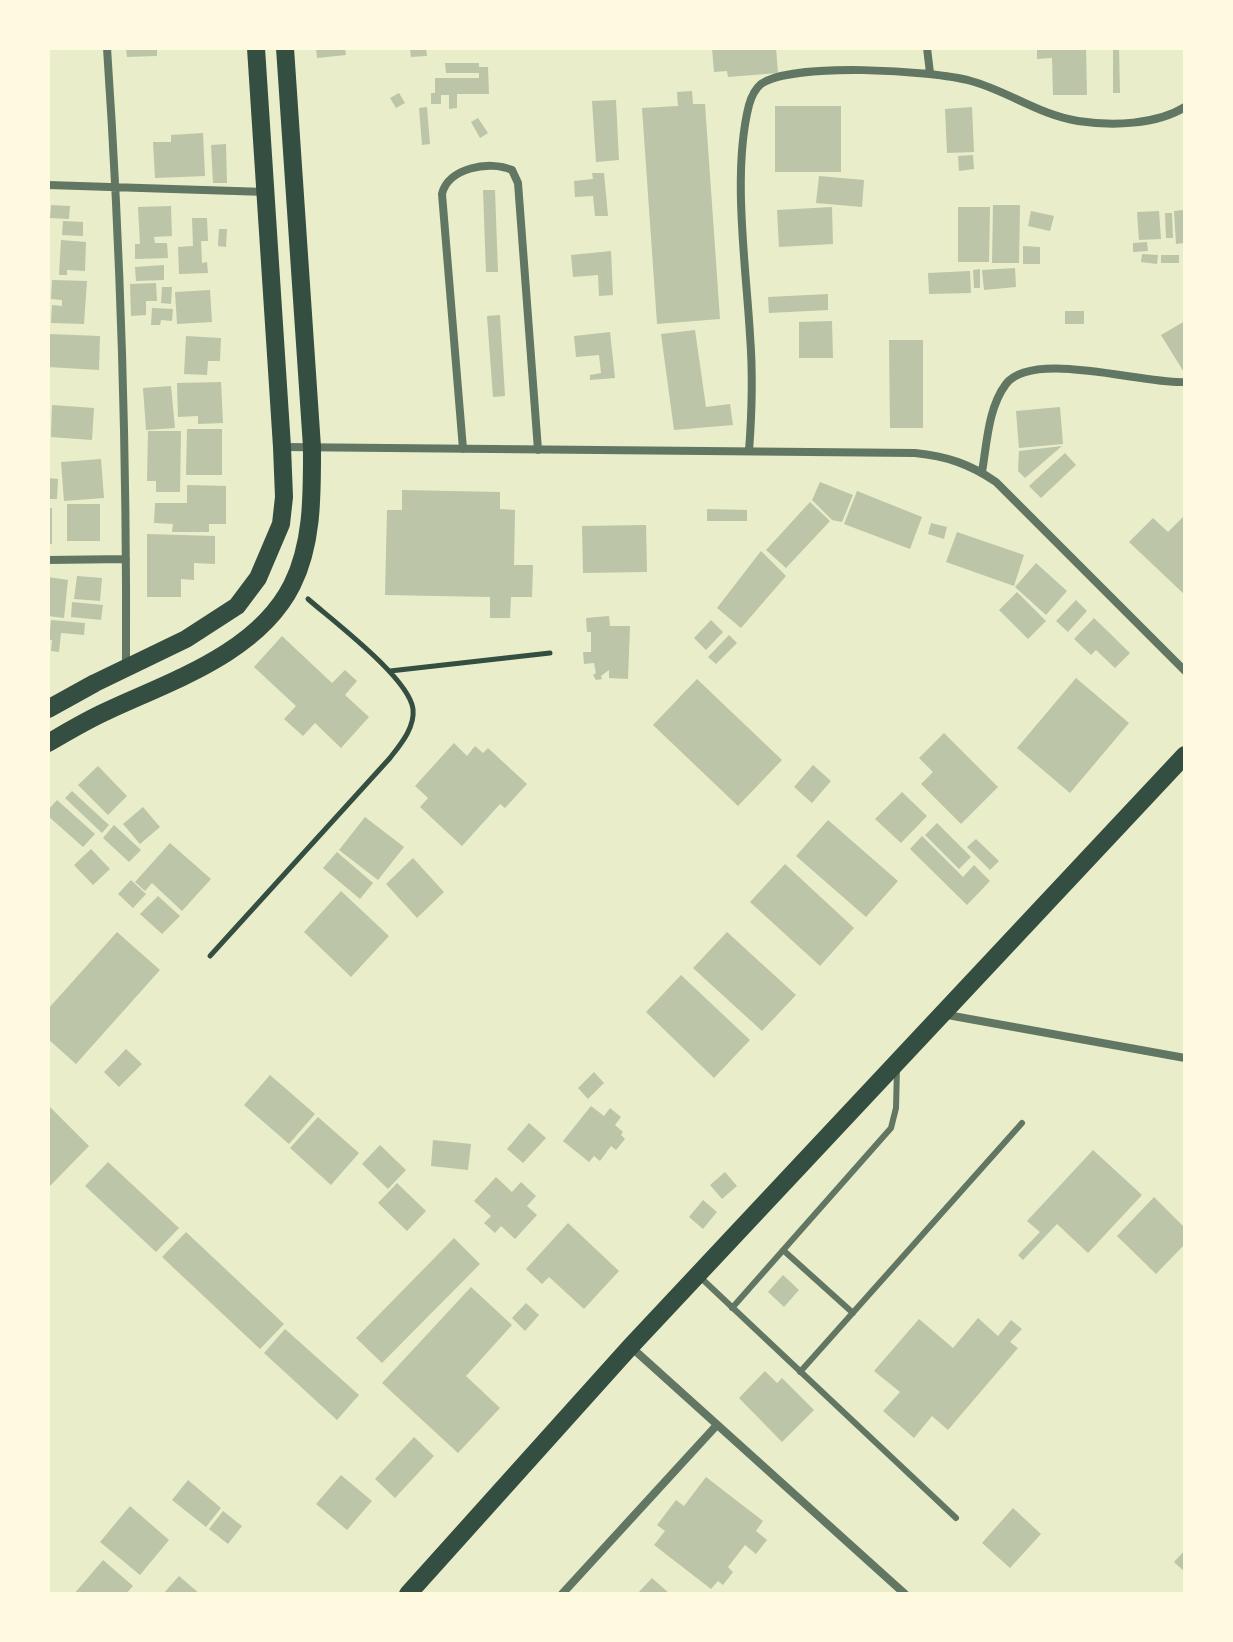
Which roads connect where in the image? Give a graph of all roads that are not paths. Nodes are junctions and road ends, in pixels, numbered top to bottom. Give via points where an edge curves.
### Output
1 (107, 48) edge
2 (256, 48) edge
3 (285, 48) edge
4 (927, 48) edge
5 (930, 73) junction
6 (1185, 107) edge
7 (48, 185) edge
8 (117, 189) junction
9 (267, 192) junction
10 (1185, 382) edge
11 (282, 447) junction
12 (312, 447) junction
13 (463, 449) junction
14 (538, 450) junction
15 (749, 451) junction
16 (982, 472) junction
17 (126, 559) junction
18 (48, 560) edge
19 (126, 668) junction
20 (1185, 671) edge
21 (52, 703) edge
22 (48, 743) edge
23 (1185, 755) edge
24 (941, 1014) junction
25 (1185, 1058) edge
26 (897, 1061) junction
27 (1022, 1123) dead end
28 (783, 1250) junction
29 (697, 1275) junction
30 (732, 1308) junction
31 (853, 1313) junction
32 (630, 1347) junction
33 (800, 1372) junction
34 (716, 1426) junction
35 (956, 1518) dead end
36 (408, 1594) edge
37 (562, 1594) edge
38 (905, 1594) edge

1 - 8 street
2 - 9 main road
3 - 12 main road
4 - 5 street
5 - 6 street via 971,81 1077,121 1119,124
5 - 15 street via 807,73 771,79 752,96 742,211 753,388
7 - 8 street
8 - 9 street
8 - 17 street
9 - 11 main road
10 - 16 street via 1090,370 1022,372 1006,384 996,404
11 - 12 street
11 - 19 main road via 281,524 258,578 237,606 213,624
12 - 13 street
12 - 22 main road via 305,546 292,585 262,625 198,668
13 - 14 street
13 - 14 street via 442,194 453,175 505,167 518,183
14 - 15 street
15 - 16 street via 934,455
16 - 20 street
17 - 18 street
17 - 19 street
19 - 21 main road
23 - 24 main road
24 - 25 street
24 - 26 main road
26 - 28 lane via 891,1128
26 - 29 main road
27 - 31 lane
28 - 30 lane
28 - 31 lane
29 - 30 lane
29 - 32 main road
30 - 33 lane
31 - 33 lane
32 - 34 street
32 - 36 main road
33 - 35 lane
34 - 37 street
34 - 38 street

